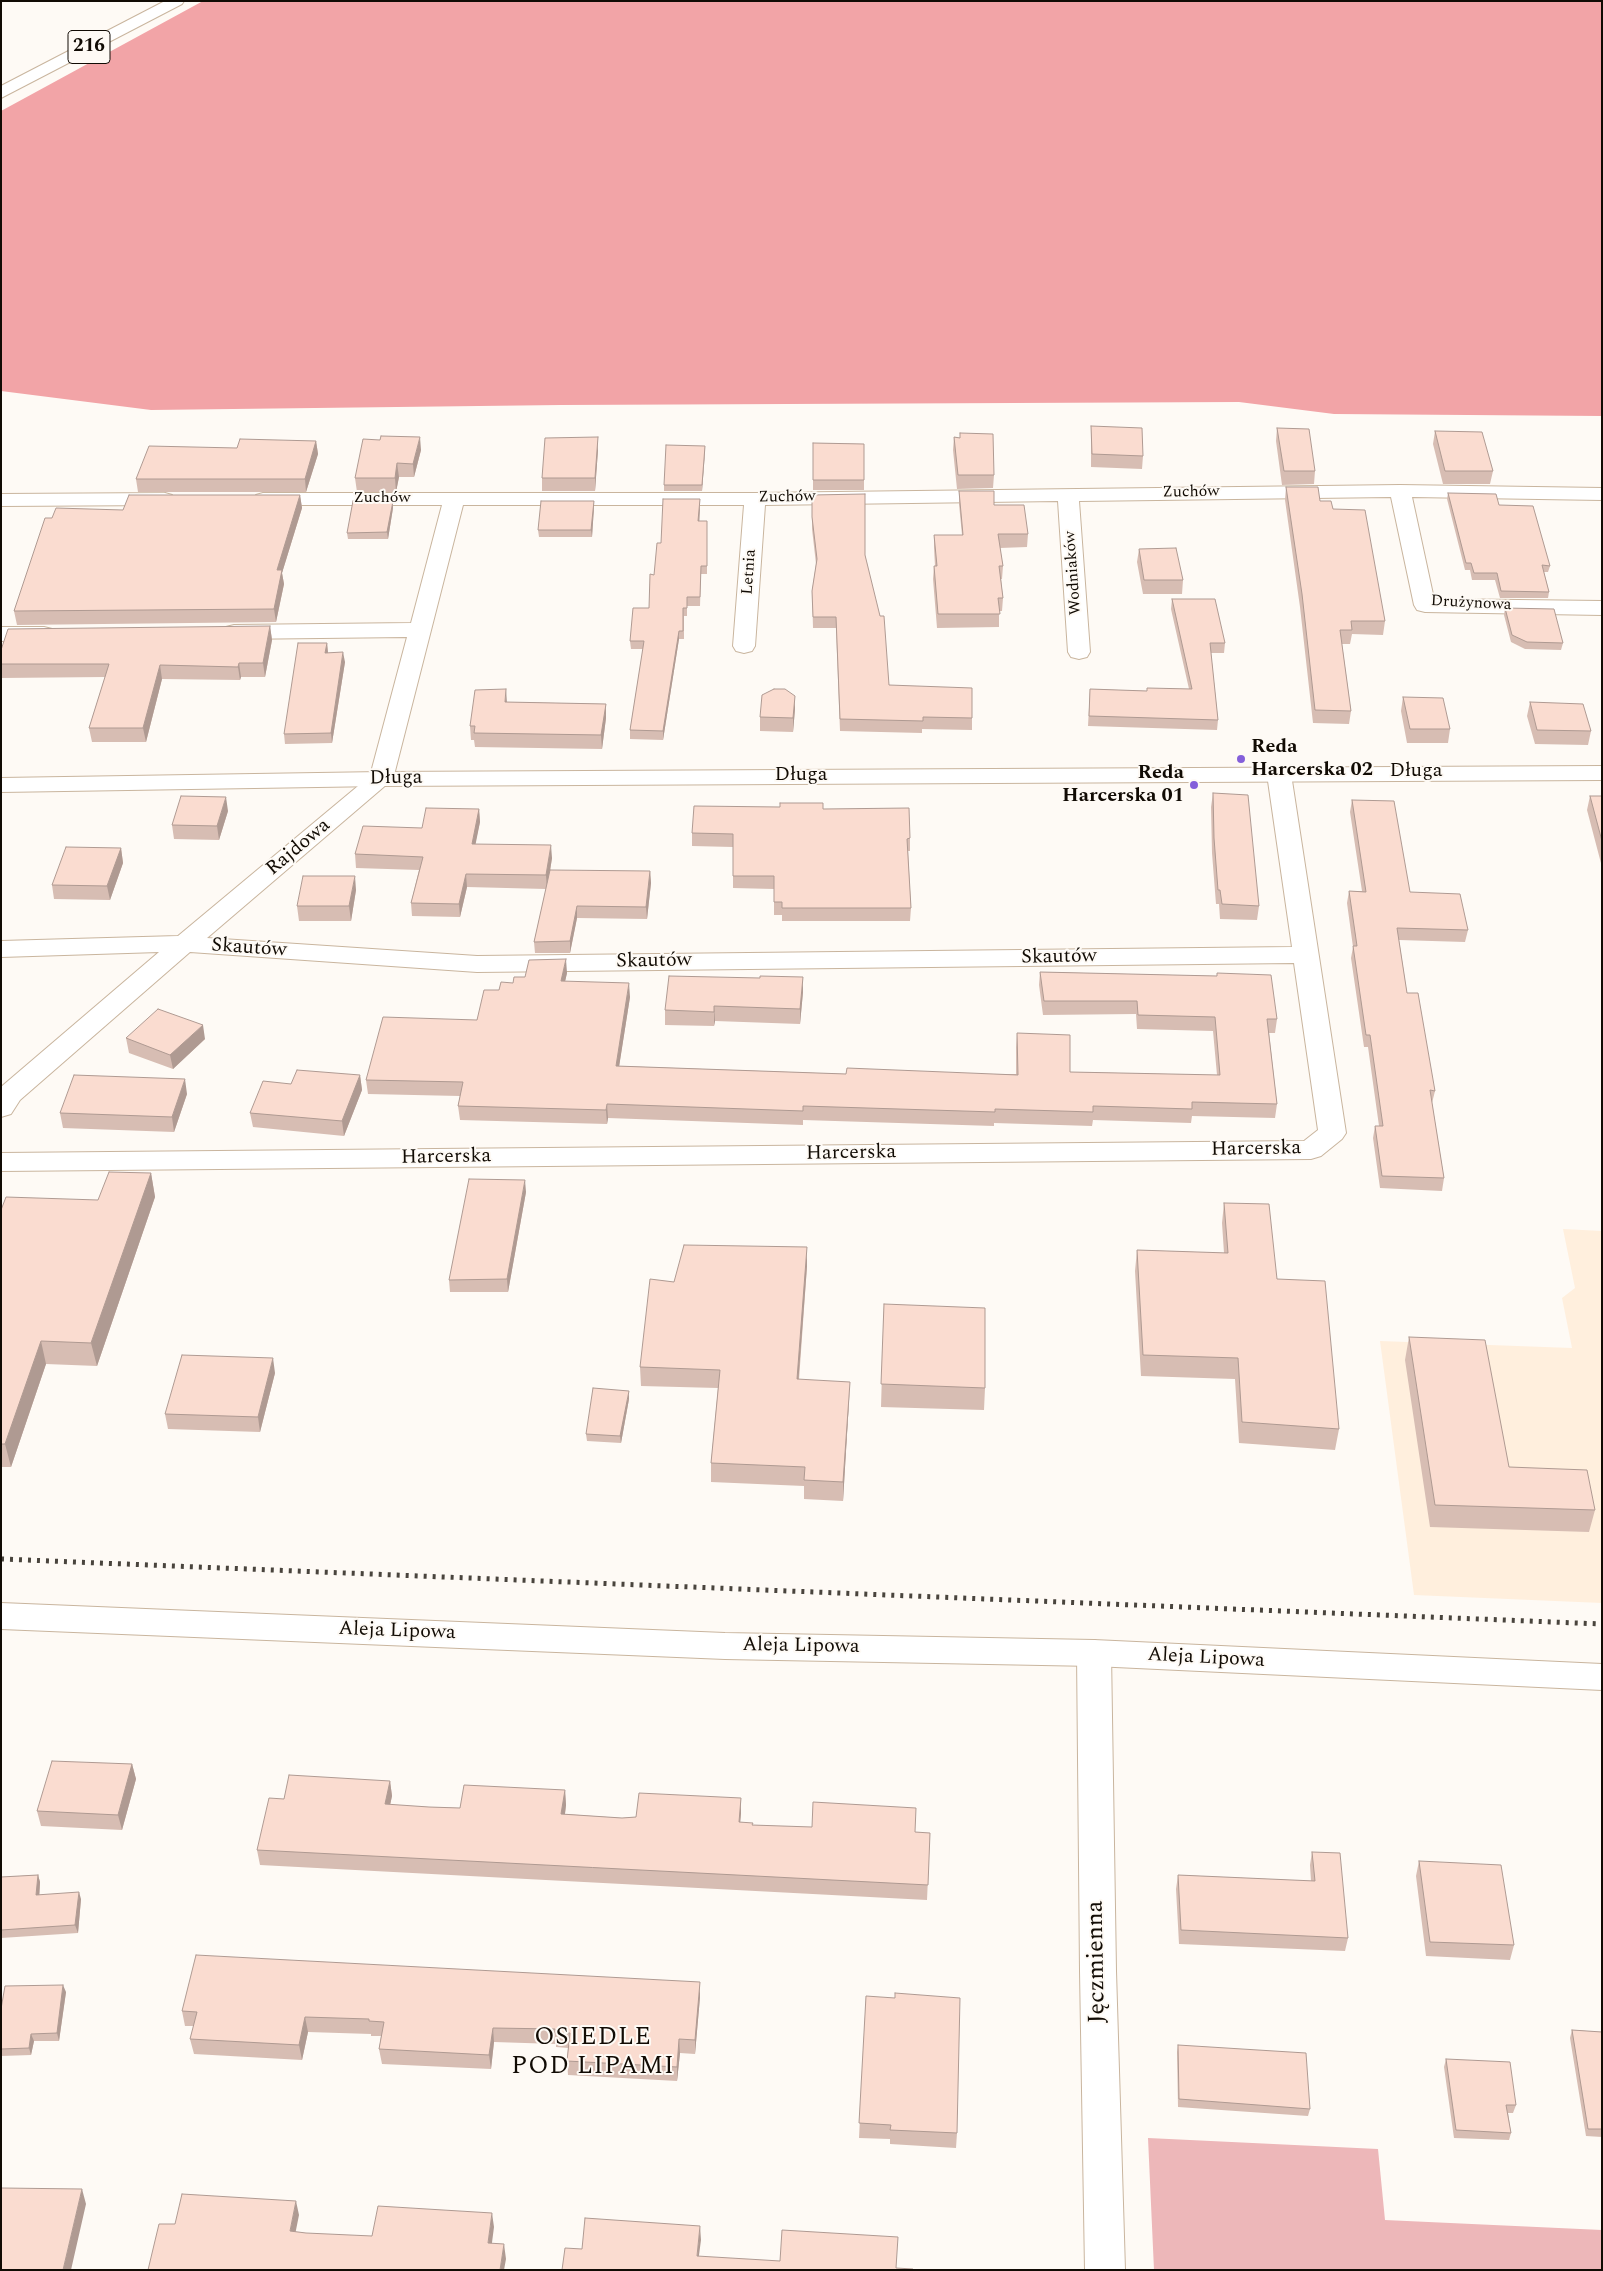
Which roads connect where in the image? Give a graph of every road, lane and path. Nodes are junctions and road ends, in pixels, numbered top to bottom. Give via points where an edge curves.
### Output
1 (158, 1) edge
2 (176, 1) edge
3 (1, 83) edge
4 (1, 93) edge
5 (1400, 491) junction
6 (1602, 494) edge
7 (1068, 495) junction
8 (248, 499) edge
9 (454, 499) junction
10 (755, 499) junction
11 (1, 500) edge
12 (188, 500) edge
13 (1602, 608) edge
14 (420, 630) junction
15 (211, 632) edge
16 (1, 634) edge
17 (61, 634) edge
18 (744, 646) dead end
19 (1079, 652) dead end
20 (1602, 772) edge
21 (1279, 774) junction
22 (381, 779) junction
23 (1, 785) edge
24 (184, 944) junction
25 (1, 950) edge
26 (1307, 955) junction
27 (1, 1108) edge
28 (1, 1162) edge
29 (1, 1616) edge
30 (1094, 1654) junction
31 (1602, 1677) edge
32 (1105, 2270) edge

1 - 3 street, 216
2 - 4 street, 216
5 - 6 street, Zuchów
5 - 7 street, Zuchów
5 - 13 street, Drużynowa via 1425,605
7 - 10 street, Zuchów
7 - 19 street, Wodniaków
8 - 9 street, Zuchów
9 - 10 street, Zuchów
9 - 14 street
10 - 18 street, Letnia
11 - 12 street
14 - 15 street
14 - 22 street
16 - 17 street
20 - 21 street, Długa
21 - 22 street, Długa
21 - 26 street, Harcerska
22 - 23 street, Długa
22 - 24 street, Rajdowa
24 - 25 street, Skautów
24 - 26 street, Skautów via 477,964
24 - 27 street, Rajdowa via 10,1094
26 - 28 street, Harcerska via 1332,1133 1311,1150
29 - 30 street, Aleja Lipowa via 724,1646
30 - 31 street, Aleja Lipowa
30 - 32 street, Jęczmienna

